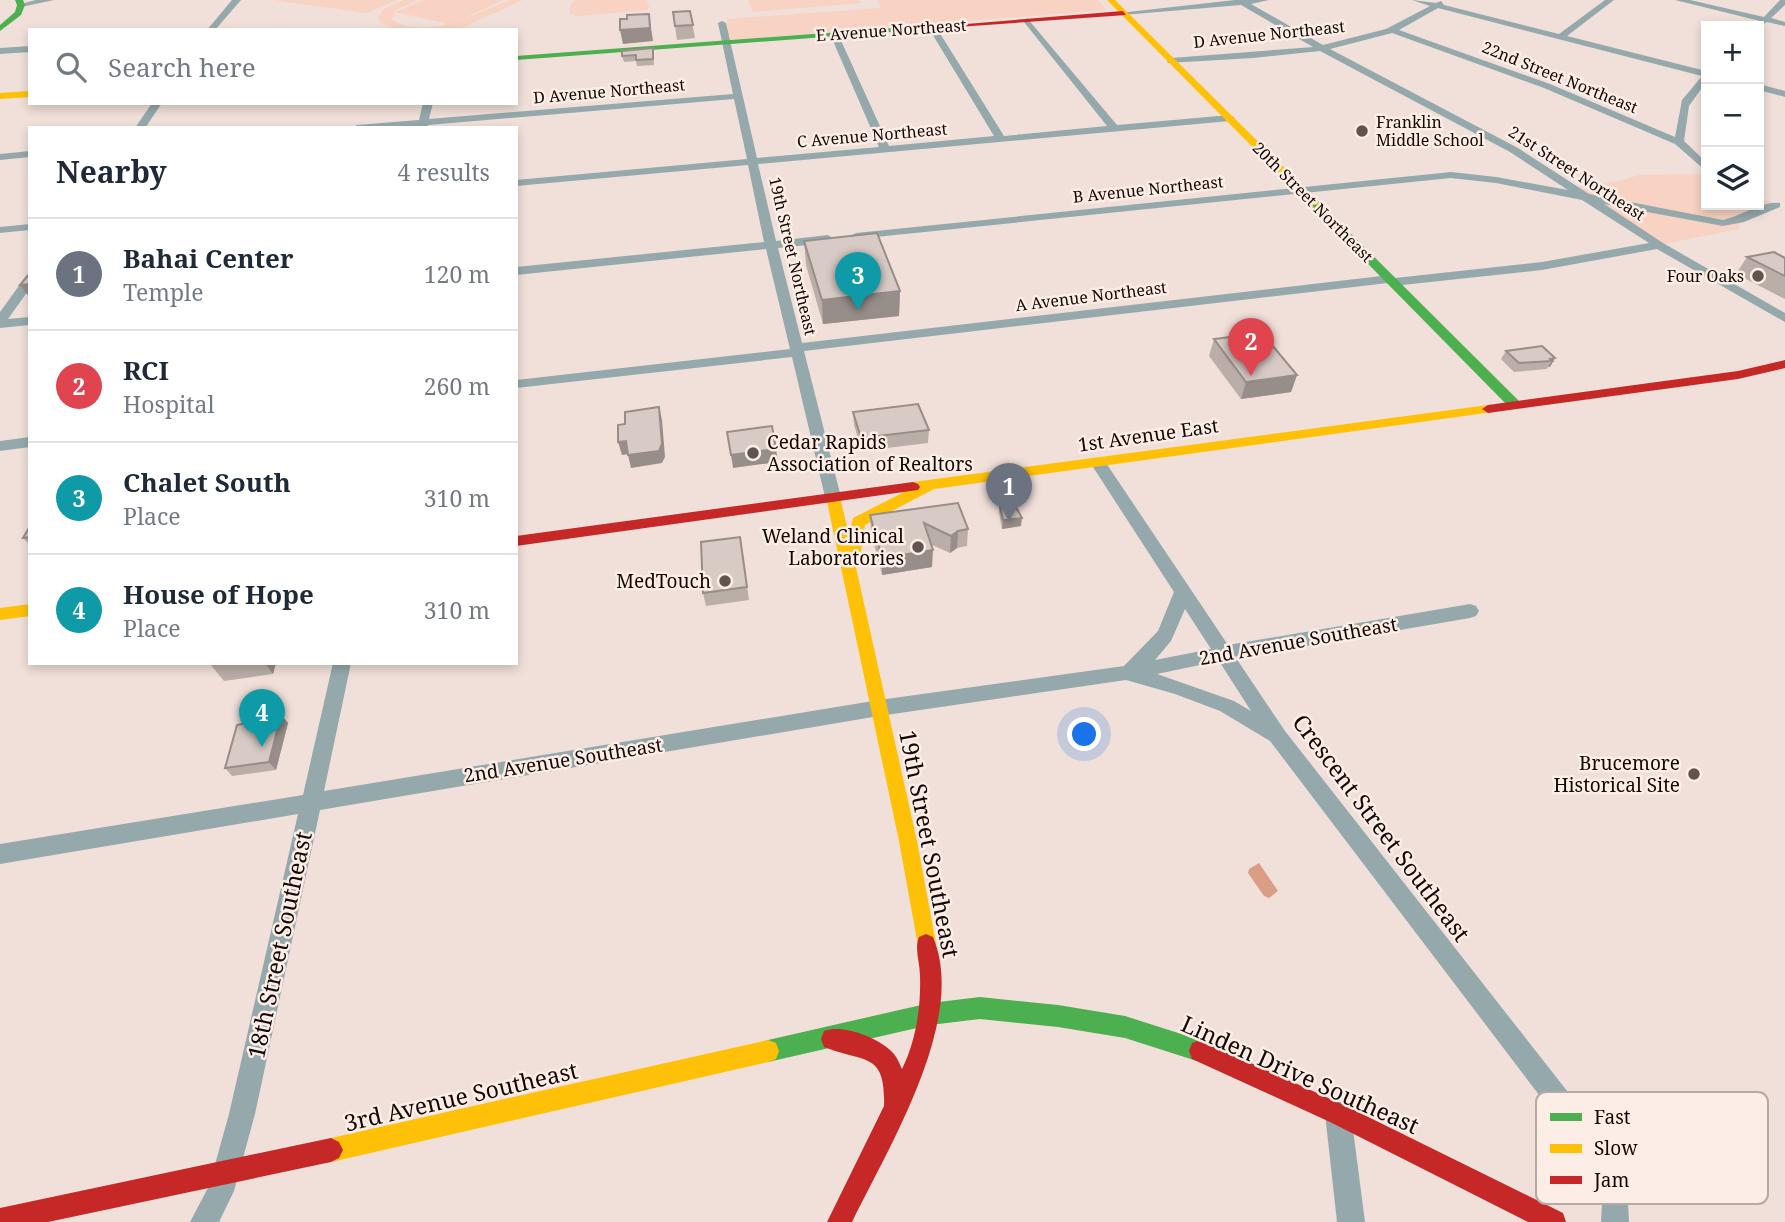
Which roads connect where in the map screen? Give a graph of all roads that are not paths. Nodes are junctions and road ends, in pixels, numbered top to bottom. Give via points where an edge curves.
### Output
1 (50, 0) edge
2 (237, 0) edge
3 (1111, 0) edge
4 (1265, 0) edge
5 (1416, 0) edge
6 (1446, 0) edge
7 (1610, 0) edge
8 (1679, 0) edge
9 (1785, 1) edge
10 (1241, 2) edge
11 (20, 3) edge
12 (1437, 5) junction
13 (1124, 13) junction
14 (1027, 20) junction
15 (1755, 21) edge
16 (1764, 21) edge
17 (722, 23) dead end
18 (1764, 23) edge
19 (1785, 24) edge
20 (932, 27) junction
21 (212, 28) edge
22 (0, 29) edge
23 (1392, 30) junction
24 (834, 34) junction
25 (1559, 37) junction
26 (726, 43) junction
27 (1320, 47) junction
28 (28, 49) edge
29 (0, 51) edge
30 (518, 58) edge
31 (1171, 61) junction
32 (1701, 74) edge
33 (1701, 81) edge
34 (1764, 88) edge
35 (28, 94) edge
36 (1785, 94) edge
37 (0, 96) edge
38 (738, 96) junction
39 (157, 105) edge
40 (427, 105) edge
41 (1230, 118) junction
42 (422, 125) edge
43 (141, 126) edge
44 (400, 126) edge
45 (1114, 128) junction
46 (1002, 139) junction
47 (1679, 142) junction
48 (885, 149) junction
49 (28, 154) edge
50 (0, 157) edge
51 (754, 162) junction
52 (1701, 163) edge
53 (518, 183) edge
54 (1301, 191) junction
55 (1587, 198) junction
56 (1764, 199) edge
57 (1781, 207) edge
58 (28, 227) edge
59 (0, 230) edge
60 (771, 245) junction
61 (1659, 245) junction
62 (518, 271) edge
63 (1391, 281) junction
64 (28, 282) edge
65 (1785, 318) edge
66 (28, 321) edge
67 (0, 324) edge
68 (797, 350) junction
69 (1785, 364) edge
70 (518, 384) edge
71 (1515, 405) junction
72 (28, 442) edge
73 (0, 446) edge
74 (1099, 464) junction
75 (932, 484) junction
76 (832, 497) junction
77 (518, 541) edge
78 (850, 585) junction
79 (1182, 593) junction
80 (28, 610) edge
81 (1470, 611) dead end
82 (0, 614) edge
83 (1221, 654) junction
84 (342, 665) edge
85 (1126, 673) junction
86 (879, 708) junction
87 (1278, 737) junction
88 (311, 802) junction
89 (0, 854) edge
90 (930, 1014) junction
91 (824, 1038) junction
92 (1552, 1092) edge
93 (894, 1111) junction
94 (1338, 1114) junction
95 (227, 1174) junction
96 (1615, 1204) edge
97 (0, 1220) edge
98 (204, 1222) edge
99 (839, 1222) edge
100 (1351, 1222) edge
101 (1554, 1222) edge
102 (1615, 1222) edge

1 - 11 street
2 - 21 street
3 - 13 street, 20th Street Northeast
4 - 10 street, E Avenue Northeast
5 - 12 street
6 - 12 street, D Avenue Northeast
7 - 25 street
8 - 15 street
9 - 16 street
10 - 13 street, E Avenue Northeast
10 - 27 street, 21st Street Northeast
11 - 22 street via 18,13
12 - 23 street, D Avenue Northeast
12 - 25 street
13 - 14 street, E Avenue Northeast
13 - 31 street, 20th Street Northeast
14 - 20 street, E Avenue Northeast
14 - 45 street
17 - 26 street, 19th Street Northeast
18 - 19 street
20 - 24 street, E Avenue Northeast
20 - 46 street
23 - 27 street, D Avenue Northeast
23 - 47 street, 22nd Street Northeast via 1547,86
24 - 26 street, E Avenue Northeast
24 - 48 street
25 - 32 street
26 - 30 street, E Avenue Northeast
26 - 38 street, 19th Street Northeast
27 - 31 street, D Avenue Northeast
27 - 55 street, 21st Street Northeast via 1514,150
28 - 29 street
31 - 41 street, 20th Street Northeast
33 - 47 street via 1685,99
34 - 36 street
35 - 37 street
38 - 42 street, D Avenue Northeast
38 - 51 street, 19th Street Northeast
39 - 43 street
40 - 42 street
41 - 45 street, C Avenue Northeast
41 - 54 street, 20th Street Northeast
42 - 44 street, D Avenue Northeast
45 - 46 street, C Avenue Northeast
46 - 48 street, C Avenue Northeast
47 - 52 street, 22nd Street Northeast
48 - 51 street, C Avenue Northeast
49 - 50 street
51 - 53 street, C Avenue Northeast
51 - 60 street, 19th Street Northeast
54 - 55 street, B Avenue Northeast via 1451,175
54 - 60 street, B Avenue Northeast
54 - 63 street, 20th Street Northeast
55 - 57 street, B Avenue Northeast via 1723,223
55 - 61 street, 21st Street Northeast
56 - 57 street
58 - 59 street
60 - 62 street, B Avenue Northeast
60 - 68 street, 19th Street Northeast
61 - 63 street, A Avenue Northeast via 1542,266
61 - 65 street, 21st Street Northeast
63 - 68 street, A Avenue Northeast
63 - 71 street, 20th Street Northeast
64 - 67 street
66 - 67 street
68 - 70 street, A Avenue Northeast
68 - 76 street, 19th Street Northeast
69 - 71 street, 1st Avenue East
71 - 74 street, 1st Avenue East
72 - 73 street
74 - 75 street, 1st Avenue East
74 - 79 street, Crescent Street Southeast
75 - 76 street, 1st Avenue East
75 - 78 street, 19th Street Southeast via 858,522
76 - 77 street, 1st Avenue East
76 - 78 street, 19th Street Southeast
78 - 86 street, 19th Street Southeast
79 - 83 street, Crescent Street Southeast
79 - 85 street, 2nd Avenue Southeast via 1164,640
80 - 82 street
81 - 83 street, 2nd Avenue Southeast
83 - 85 street, 2nd Avenue Southeast
83 - 87 street, Crescent Street Southeast
84 - 88 street, 18th Street Southeast
85 - 86 street, 2nd Avenue Southeast
85 - 87 street, 2nd Avenue Southeast via 1227,706
86 - 88 street, 2nd Avenue Southeast
86 - 90 street, 19th Street Southeast via 928,944
87 - 92 street, Crescent Street Southeast
88 - 89 street, 2nd Avenue Southeast
88 - 95 street, 18th Street Southeast
90 - 91 street, 3rd Avenue Southeast
90 - 93 street, 19th Street Southeast via 915,1067
90 - 94 street, Linden Drive Southeast via 980,1008 1125,1027 1204,1052
91 - 93 street via 869,1048 887,1059 896,1079
91 - 95 street, 3rd Avenue Southeast
93 - 99 street, 19th Street Southeast
94 - 100 street
94 - 101 street, Linden Drive Southeast
95 - 97 street, 3rd Avenue Southeast
95 - 98 street, 18th Street Southeast
96 - 102 street, Crescent Street Southeast

